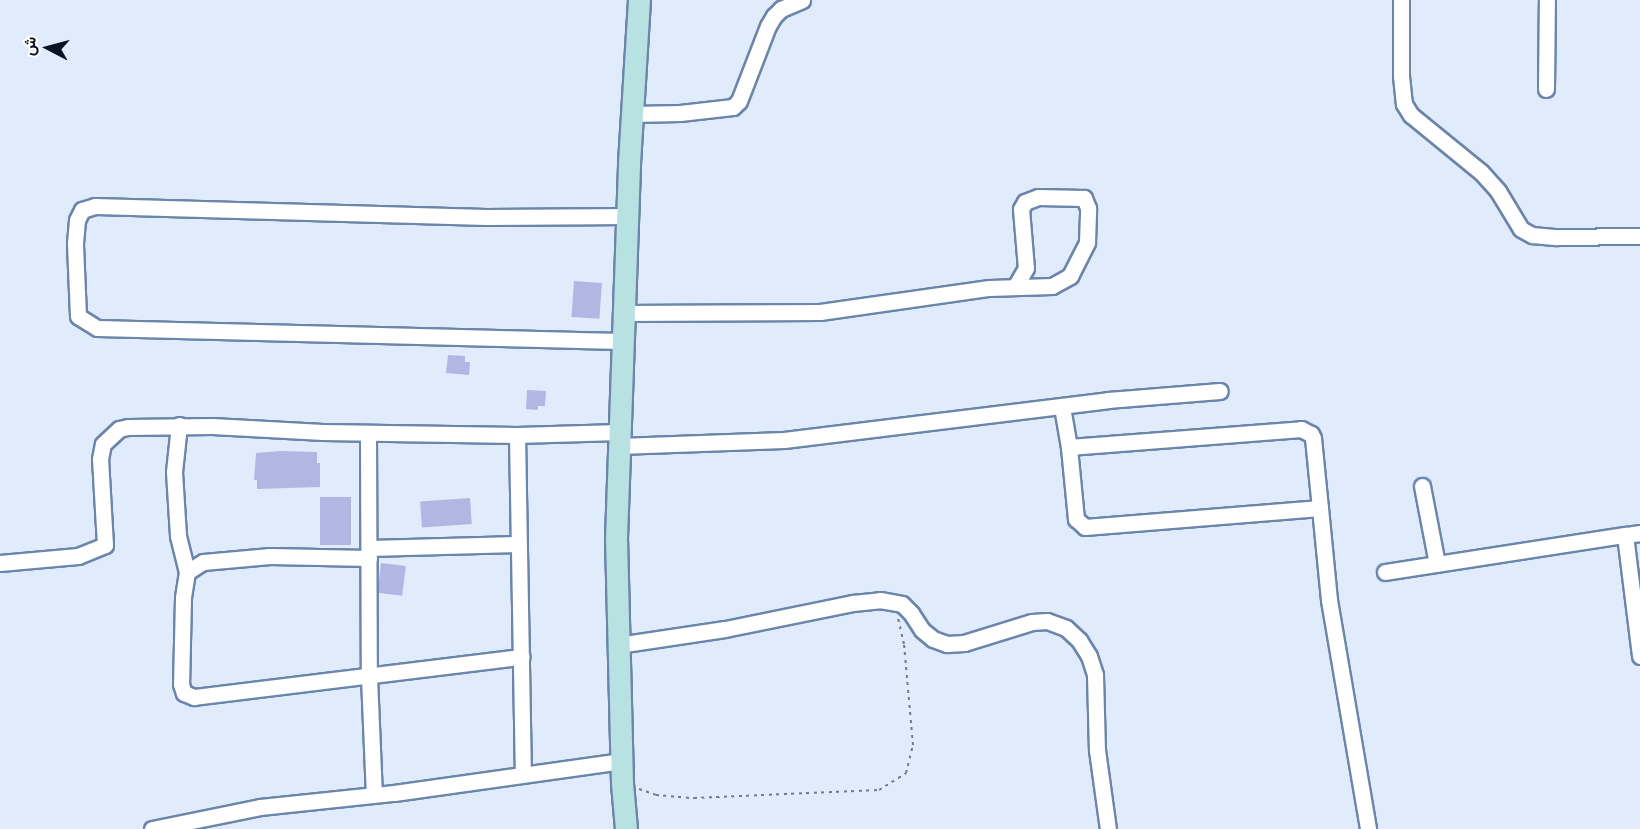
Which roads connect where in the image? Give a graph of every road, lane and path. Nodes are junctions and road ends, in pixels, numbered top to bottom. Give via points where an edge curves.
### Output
1 (639, 0) edge
2 (802, 0) edge
3 (1401, 0) edge
4 (1547, 0) edge
5 (1546, 88) dead end
6 (632, 114) junction
7 (627, 216) junction
8 (1640, 236) edge
9 (1015, 287) junction
10 (622, 312) junction
11 (622, 341) junction
12 (1220, 391) dead end
13 (1062, 407) junction
14 (179, 426) junction
15 (368, 433) junction
16 (517, 435) junction
17 (619, 439) junction
18 (1069, 447) junction
19 (1422, 486) dead end
20 (1320, 508) junction
21 (1633, 534) edge
22 (518, 544) junction
23 (369, 553) junction
24 (0, 563) edge
25 (1437, 564) junction
26 (187, 572) junction
27 (1385, 572) dead end
28 (893, 602) junction
29 (618, 645) junction
30 (1640, 656) edge
31 (522, 657) junction
32 (369, 677) junction
33 (622, 761) junction
34 (523, 774) junction
35 (622, 783) junction
36 (374, 794) junction
37 (152, 829) edge
38 (626, 829) edge
39 (1108, 829) edge
40 (1368, 829) edge

1 - 6 main road
2 - 6 street via 774,16 739,101 733,107
3 - 8 street via 1404,104 1411,115 1481,172 1498,191 1521,229 1532,235 1557,237
4 - 5 street
6 - 7 main road
7 - 10 main road
7 - 11 street via 486,217 95,206 82,210 75,243 78,316 97,328
9 - 9 street via 1026,268 1021,209 1025,202 1038,197 1084,198 1088,208 1087,242 1070,276 1052,286
9 - 10 street via 820,312
10 - 11 main road
11 - 17 main road
12 - 13 street
13 - 17 street via 784,440
13 - 18 street
14 - 15 street
14 - 24 street via 119,429 103,444 100,459 105,545 78,556
14 - 26 street via 174,472 178,536
15 - 16 street
15 - 23 street
16 - 17 street
16 - 22 street
17 - 29 main road
18 - 20 street via 1301,429 1313,438
18 - 20 street via 1076,519 1085,526
19 - 25 street
20 - 40 street via 1329,600
21 - 25 street
21 - 30 street
22 - 23 street
22 - 31 street
23 - 26 street via 270,555 203,562
23 - 32 street
25 - 27 street
26 - 32 street via 183,598 184,693 194,697
28 - 29 street via 853,603 725,629
28 - 35 path via 904,644 913,745 906,773 879,790 694,798 656,795
28 - 39 street via 907,609 933,639 948,644 1047,621 1066,628 1079,640 1095,675 1097,750
29 - 33 main road
31 - 32 street
31 - 34 street
32 - 36 street
33 - 34 street
33 - 35 main road
34 - 36 street
35 - 38 main road
36 - 37 street via 260,807

